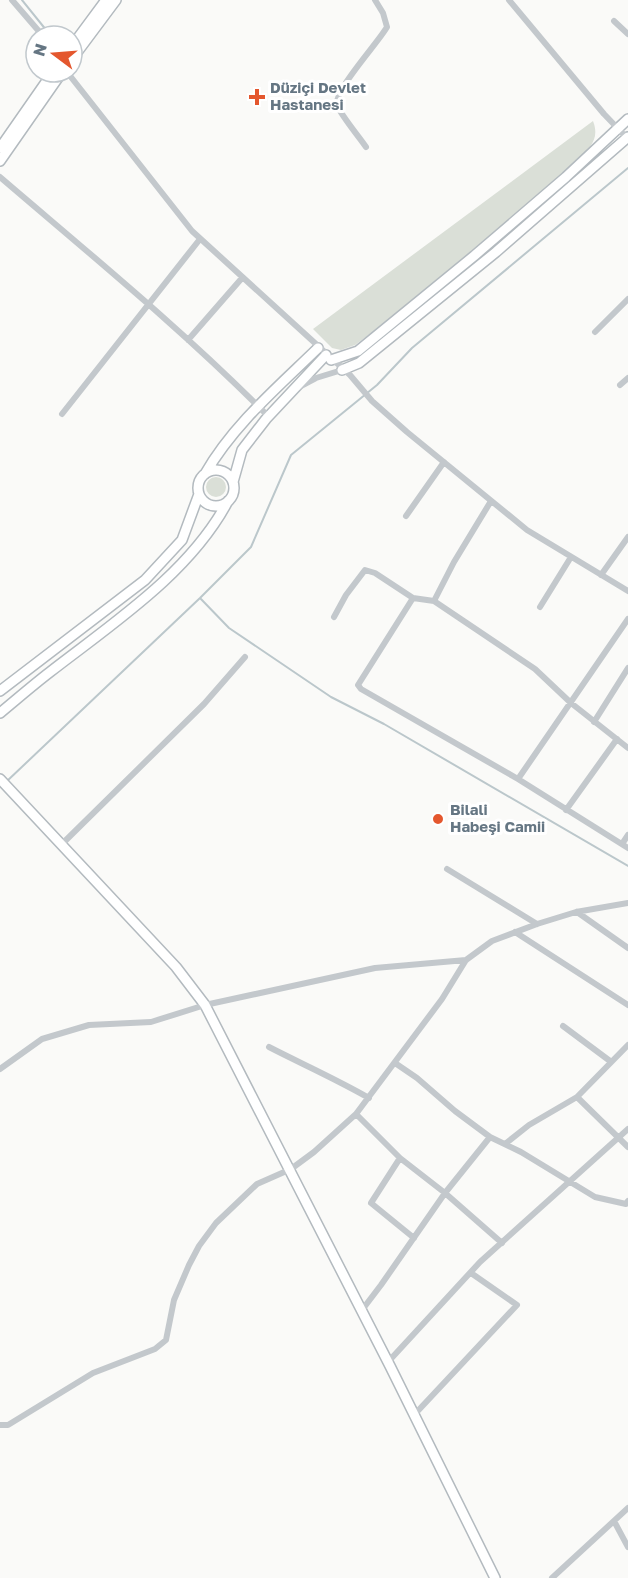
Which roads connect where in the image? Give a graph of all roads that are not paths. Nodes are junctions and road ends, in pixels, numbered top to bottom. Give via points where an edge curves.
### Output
1 (12, 0) edge
2 (106, 0) edge
3 (116, 0) edge
4 (375, 0) edge
5 (509, 0) edge
6 (614, 21) dead end
7 (33, 24) edge
8 (84, 30) edge
9 (628, 34) edge
10 (84, 42) edge
11 (45, 84) edge
12 (54, 84) edge
13 (76, 84) edge
14 (628, 119) edge
15 (618, 129) junction
16 (628, 138) edge
17 (366, 147) dead end
18 (0, 148) edge
19 (0, 161) edge
20 (0, 177) edge
21 (200, 239) junction
22 (242, 278) junction
23 (628, 299) edge
24 (149, 306) junction
25 (595, 332) dead end
26 (188, 340) junction
27 (318, 348) junction
28 (328, 358) junction
29 (342, 370) junction
30 (628, 378) edge
31 (620, 385) dead end
32 (291, 392) junction
33 (259, 406) junction
34 (62, 414) dead end
35 (268, 416) junction
36 (444, 462) junction
37 (205, 474) junction
38 (233, 482) junction
39 (199, 494) junction
40 (228, 501) junction
41 (491, 501) junction
42 (406, 516) dead end
43 (628, 537) edge
44 (571, 557) junction
45 (601, 575) junction
46 (628, 591) edge
47 (413, 598) junction
48 (434, 601) junction
49 (540, 607) dead end
50 (334, 617) dead end
51 (628, 619) edge
52 (245, 657) dead end
53 (628, 668) edge
54 (0, 691) edge
55 (571, 703) junction
56 (0, 713) edge
57 (594, 722) junction
58 (617, 739) junction
59 (628, 748) edge
60 (0, 779) edge
61 (518, 779) junction
62 (566, 810) junction
63 (628, 835) edge
64 (62, 844) junction
65 (625, 846) edge
66 (447, 869) dead end
67 (628, 903) edge
68 (576, 912) junction
69 (537, 924) junction
70 (515, 932) junction
71 (628, 948) edge
72 (466, 960) junction
73 (205, 1005) junction
74 (628, 1005) edge
75 (563, 1026) dead end
76 (628, 1045) edge
77 (269, 1047) dead end
78 (610, 1061) junction
79 (395, 1063) junction
80 (0, 1069) edge
81 (578, 1097) junction
82 (369, 1098) junction
83 (356, 1114) junction
84 (628, 1130) edge
85 (490, 1137) junction
86 (618, 1138) junction
87 (505, 1144) junction
88 (628, 1147) edge
89 (400, 1158) junction
90 (291, 1169) junction
91 (570, 1182) junction
92 (445, 1193) junction
93 (628, 1202) edge
94 (414, 1238) junction
95 (502, 1243) junction
96 (471, 1273) junction
97 (362, 1310) junction
98 (388, 1362) junction
99 (414, 1415) junction
100 (0, 1425) edge
101 (628, 1508) edge
102 (614, 1521) junction
103 (628, 1547) edge
104 (495, 1578) edge
105 (552, 1578) edge

1 - 7 street
2 - 8 street
3 - 10 street
4 - 17 street via 387,27 337,97 337,106
5 - 15 street
6 - 9 street
11 - 18 street
12 - 19 street
13 - 21 street
14 - 15 street
15 - 16 street
15 - 28 street via 474,256 358,351
16 - 29 street via 496,252 359,363
20 - 24 street
21 - 22 street
21 - 24 street
22 - 26 street
22 - 27 street
23 - 25 street
24 - 26 street
24 - 34 street
26 - 33 street
27 - 28 street
27 - 33 street
28 - 29 street
28 - 32 street
29 - 32 street
29 - 36 street
30 - 31 street
32 - 35 street
33 - 35 street
33 - 37 street via 218,451
35 - 38 street via 242,450
36 - 41 street
36 - 42 street
37 - 38 street via 219,470
37 - 39 street via 199,481
38 - 40 street
39 - 40 street via 213,506
39 - 54 street via 182,540 145,580
40 - 56 street via 216,524 193,552 142,600
41 - 44 street via 527,530
41 - 48 street
43 - 45 street
44 - 45 street
44 - 49 street
45 - 46 street
47 - 48 street
47 - 50 street via 365,570
47 - 61 street via 358,685
48 - 55 street via 535,669
51 - 55 street
52 - 64 street via 204,704
53 - 57 street
55 - 57 street
55 - 61 street
57 - 58 street
58 - 59 street
58 - 62 street
60 - 64 street
61 - 62 street
62 - 65 street
63 - 65 street
64 - 73 street
66 - 69 street
67 - 68 street
68 - 69 street
68 - 71 street
69 - 70 street
70 - 72 street via 492,941
70 - 74 street
72 - 73 street via 375,968
72 - 79 street
73 - 80 street via 151,1022 89,1025 70,1030 42,1039
73 - 90 street
75 - 78 street
76 - 78 street
77 - 82 street
78 - 81 street
79 - 82 street
79 - 85 street
81 - 86 street
81 - 87 street
82 - 83 street
83 - 89 street
83 - 90 street
84 - 86 street
85 - 87 street
85 - 92 street
86 - 88 street
86 - 91 street
87 - 91 street
89 - 92 street
89 - 94 street via 371,1203
90 - 97 street
90 - 100 street via 257,1184 216,1223 199,1246 174,1300 169,1332 163,1343 93,1373 8,1425
91 - 93 street via 595,1197
91 - 95 street
92 - 94 street
92 - 95 street
94 - 97 street
95 - 96 street
96 - 98 street
96 - 99 street via 517,1305
97 - 98 street
98 - 99 street
99 - 104 street
101 - 102 street
102 - 103 street
102 - 105 street

